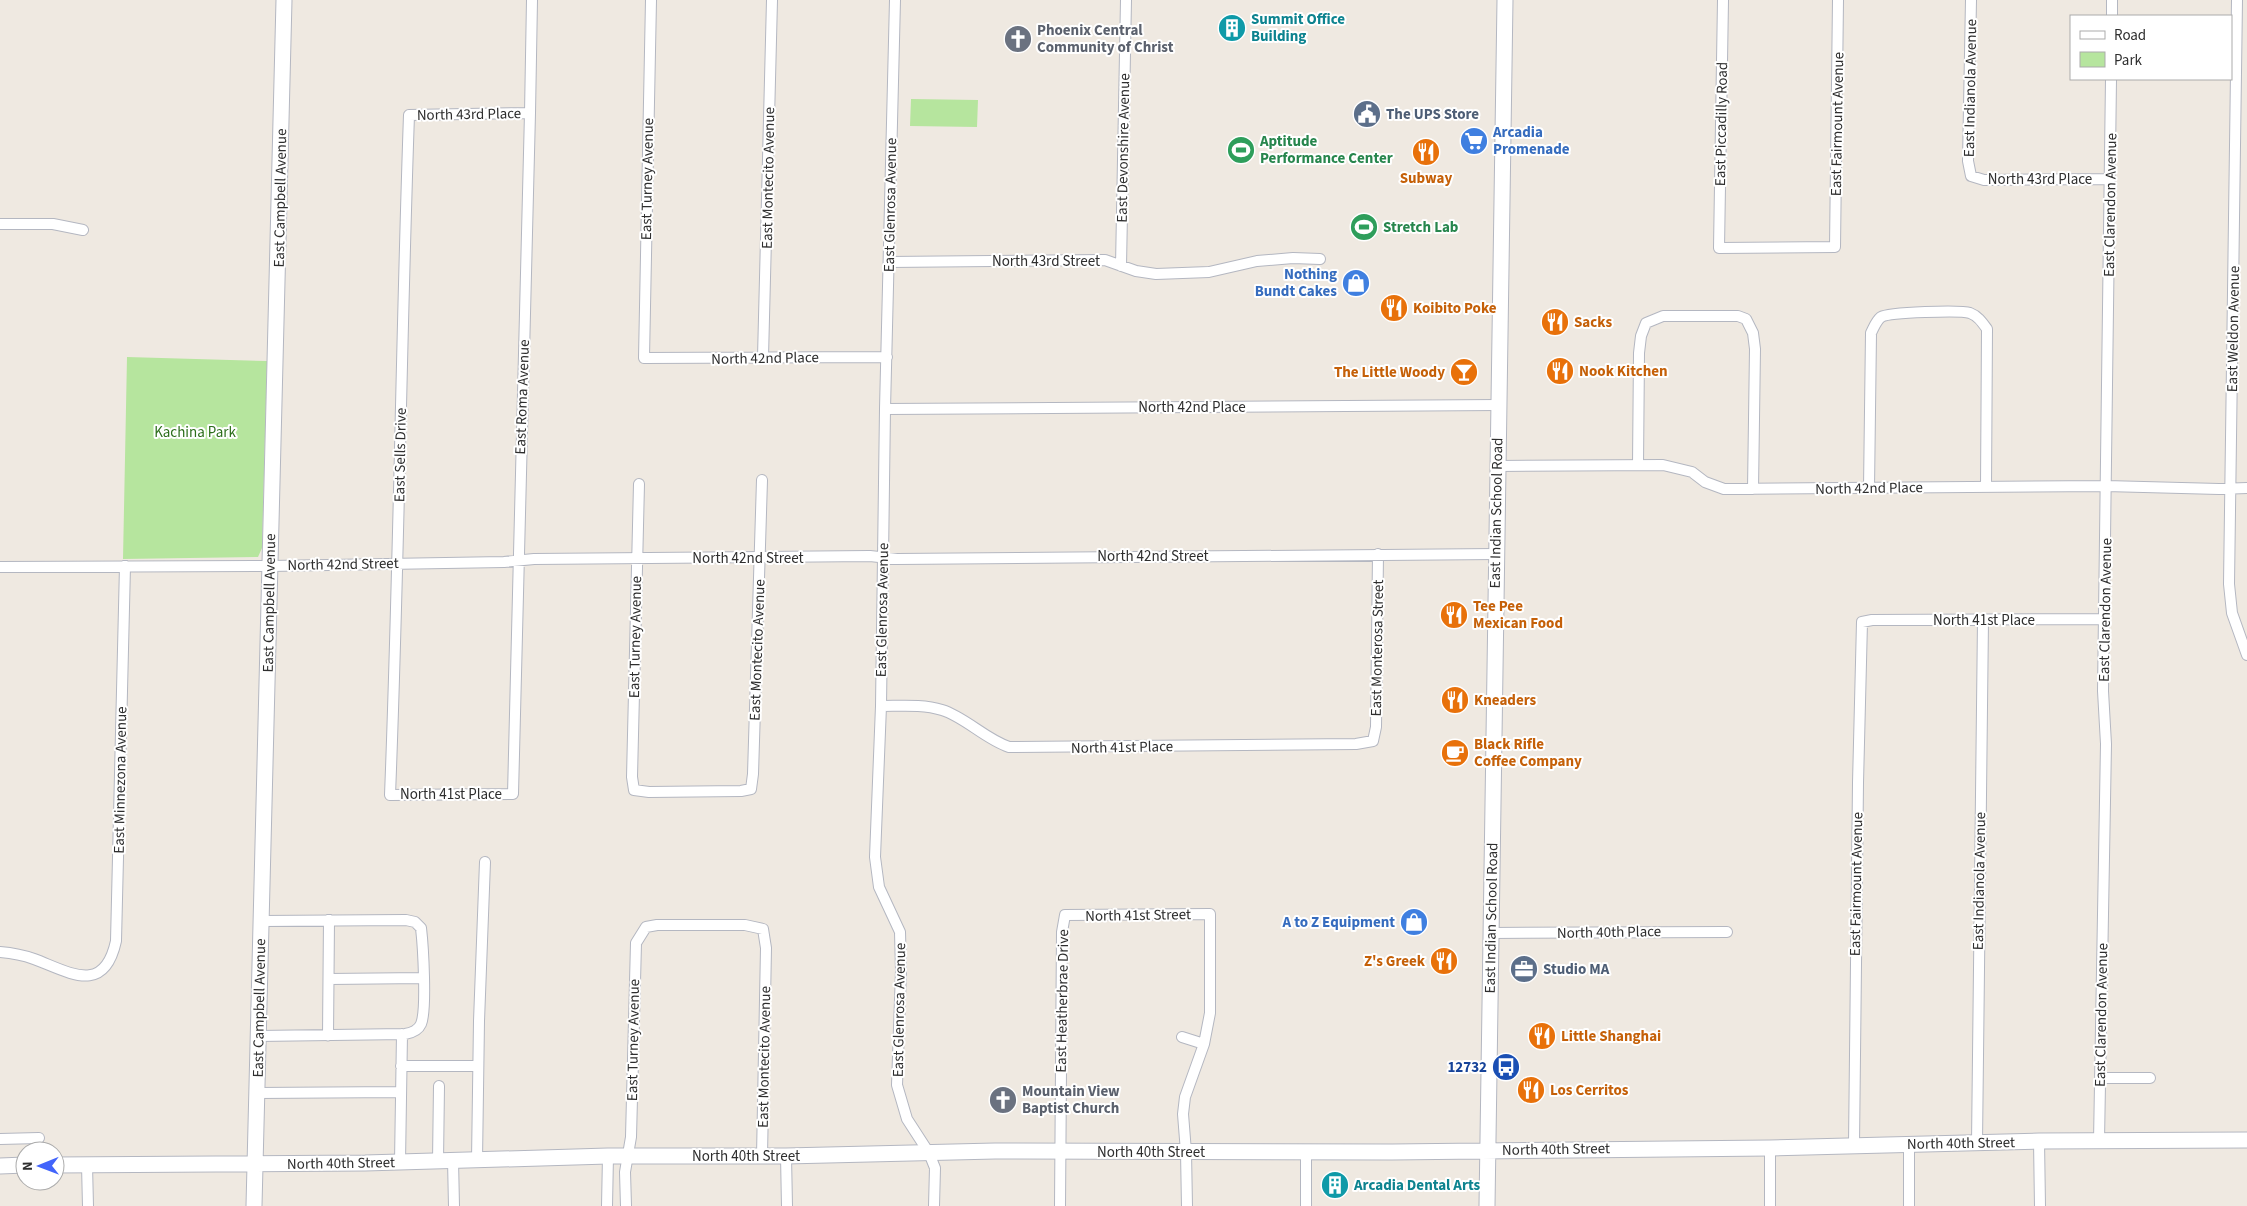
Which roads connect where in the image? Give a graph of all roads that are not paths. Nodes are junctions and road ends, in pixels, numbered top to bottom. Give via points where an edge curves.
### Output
1 (284, 0) edge
2 (532, 0) edge
3 (651, 0) edge
4 (772, 0) edge
5 (895, 0) edge
6 (1126, 0) edge
7 (1505, 0) edge
8 (1723, 0) edge
9 (1838, 0) edge
10 (1971, 0) edge
11 (2112, 0) edge
12 (2237, 0) edge
13 (2112, 15) edge
14 (2111, 80) edge
15 (530, 113) junction
16 (409, 115) joint
17 (1971, 176) joint
18 (2110, 178) junction
19 (0, 224) edge
20 (83, 230) dead end
21 (1835, 247) joint
22 (1320, 259) dead end
23 (889, 262) junction
24 (1121, 266) junction
25 (763, 357) junction
26 (887, 357) junction
27 (644, 358) joint
28 (1498, 405) junction
29 (885, 409) junction
30 (1638, 465) junction
31 (1497, 466) junction
32 (762, 480) dead end
33 (639, 484) dead end
34 (2106, 486) junction
35 (1986, 487) junction
36 (1869, 488) junction
37 (2232, 488) junction
38 (2247, 488) edge
39 (1753, 489) junction
40 (1378, 554) junction
41 (1496, 554) junction
42 (759, 558) junction
43 (883, 558) junction
44 (638, 559) junction
45 (518, 561) junction
46 (398, 562) junction
47 (125, 566) junction
48 (270, 566) junction
49 (0, 567) edge
50 (2105, 619) junction
51 (1983, 620) junction
52 (1862, 622) joint
53 (2247, 655) edge
54 (881, 706) junction
55 (1373, 741) joint
56 (634, 790) joint
57 (513, 794) joint
58 (390, 795) joint
59 (485, 862) dead end
60 (1065, 915) joint
61 (329, 920) junction
62 (261, 921) junction
63 (646, 927) joint
64 (1727, 932) dead end
65 (1490, 933) junction
66 (0, 952) edge
67 (423, 978) junction
68 (329, 979) junction
69 (402, 1034) junction
70 (258, 1036) junction
71 (328, 1036) junction
72 (1182, 1037) dead end
73 (1204, 1044) junction
74 (402, 1066) junction
75 (478, 1066) junction
76 (2100, 1078) junction
77 (2150, 1078) dead end
78 (439, 1086) dead end
79 (401, 1092) junction
80 (257, 1093) junction
81 (40, 1138) dead end
82 (0, 1139) edge
83 (2247, 1140) edge
84 (2038, 1141) junction
85 (2099, 1141) junction
86 (1976, 1143) junction
87 (1909, 1144) junction
88 (1854, 1145) junction
89 (1770, 1148) junction
90 (1486, 1150) junction
91 (1059, 1152) junction
92 (1186, 1152) junction
93 (1306, 1152) junction
94 (929, 1153) junction
95 (608, 1156) junction
96 (628, 1156) junction
97 (762, 1156) junction
98 (786, 1156) junction
99 (477, 1160) junction
100 (445, 1161) junction
101 (400, 1162) junction
102 (255, 1163) junction
103 (15, 1165) edge
104 (65, 1165) edge
105 (88, 1165) junction
106 (0, 1166) edge
107 (626, 1187) junction
108 (607, 1188) junction
109 (88, 1206) edge
110 (254, 1206) edge
111 (454, 1206) edge
112 (607, 1206) edge
113 (626, 1206) edge
114 (786, 1206) edge
115 (934, 1206) edge
116 (1060, 1206) edge
117 (1187, 1206) edge
118 (1306, 1206) edge
119 (1487, 1206) edge
120 (1770, 1206) edge
121 (1909, 1206) edge
122 (2040, 1206) edge

1 - 48 main road, East Campbell Avenue
2 - 15 street, East Roma Avenue
3 - 27 street, East Turney Avenue
4 - 25 street, East Montecito Avenue
5 - 23 street, East Glenrosa Avenue
6 - 24 street, East Devonshire Avenue
7 - 28 main road, East Indian School Road
8 - 21 street, East Piccadilly Road via 1719,248
9 - 21 street, East Fairmount Avenue
10 - 17 street, East Indianola Avenue via 1968,161
11 - 13 street
12 - 37 street, East Weldon Avenue
14 - 18 street, East Clarendon Avenue
15 - 16 street, North 43rd Place
15 - 45 street, East Roma Avenue
16 - 46 street, East Sells Drive
17 - 18 street, North 43rd Place via 1984,180
18 - 34 street, East Clarendon Avenue
19 - 20 street via 53,224
22 - 24 street, North 43rd Street via 1257,261 1210,272 1136,272
23 - 24 street, North 43rd Street via 1105,260
23 - 26 street, East Glenrosa Avenue
25 - 26 street, North 42nd Place
25 - 27 street, North 42nd Place
26 - 29 street, East Glenrosa Avenue
28 - 29 street, North 42nd Place
28 - 31 main road, East Indian School Road
29 - 43 street, East Glenrosa Avenue
30 - 31 street, North 42nd Place
30 - 39 street, North 42nd Place via 1676,467 1692,472 1713,487
30 - 39 street via 1639,354 1646,323 1663,316 1746,319 1754,333 1755,349
31 - 41 main road, East Indian School Road
32 - 42 street, East Montecito Avenue
33 - 44 street, East Turney Avenue
34 - 35 street, North 42nd Place
34 - 37 street, North 42nd Place
34 - 50 street, East Clarendon Avenue
35 - 36 street, North 42nd Place
35 - 36 street via 1987,329 1976,315 1956,312 1896,313 1882,317 1871,333
36 - 39 street, North 42nd Place
37 - 38 street, North 42nd Place
37 - 53 street, East Weldon Avenue via 2229,584 2232,613
40 - 41 street, North 42nd Street
40 - 43 street, North 42nd Street
40 - 55 street, East Monterosa Street via 1376,727
41 - 65 main road, East Indian School Road
42 - 43 street, North 42nd Street
42 - 44 street, North 42nd Street
42 - 56 street, East Montecito Avenue via 751,789
43 - 54 street, East Glenrosa Avenue
44 - 45 street, North 42nd Street
44 - 56 street, East Turney Avenue
45 - 46 street, North 42nd Street
45 - 57 street, East Roma Avenue
46 - 48 street, North 42nd Street
46 - 58 street, East Sells Drive
47 - 48 street, North 42nd Street
47 - 49 street, North 42nd Street
47 - 66 street, East Minnezona Avenue via 114,952 103,968 84,977 32,958
48 - 62 main road, East Campbell Avenue
50 - 51 street, North 41st Place
50 - 76 street, East Clarendon Avenue
51 - 52 street, North 41st Place
51 - 86 street, East Indianola Avenue
52 - 88 street, East Fairmount Avenue
54 - 55 street, North 41st Place via 927,707 944,711 993,742 1009,748 1356,744
54 - 94 street, East Glenrosa Avenue via 875,857 879,888 900,932 897,1085 906,1119
57 - 58 street, North 41st Place
59 - 75 street
60 - 73 street, North 41st Street via 1210,914 1210,1013
60 - 91 street, East Heatherbrae Drive via 1062,932
61 - 62 street
61 - 67 street via 415,922 421,928
61 - 68 street
62 - 70 main road, East Campbell Avenue
63 - 96 street, East Turney Avenue via 636,942
63 - 97 street, East Montecito Avenue via 745,925 762,929 766,948
64 - 65 street, North 40th Place
65 - 90 main road, East Indian School Road
67 - 68 street
67 - 69 street via 421,1024 413,1032
68 - 71 street
69 - 71 street
69 - 74 street
70 - 71 street
70 - 80 main road, East Campbell Avenue
72 - 73 street
73 - 92 street via 1185,1097
74 - 75 street
74 - 79 street
75 - 99 street
76 - 77 street
76 - 85 street, East Clarendon Avenue
78 - 100 street
79 - 80 street
79 - 101 street
80 - 102 main road, East Campbell Avenue
81 - 82 street
83 - 85 main road, North 40th Street
84 - 85 main road, North 40th Street
84 - 86 main road, North 40th Street
84 - 122 street
86 - 87 main road, North 40th Street
87 - 88 main road, North 40th Street
87 - 121 street
88 - 89 main road, North 40th Street
89 - 90 main road, North 40th Street
89 - 120 street
90 - 93 main road, North 40th Street
90 - 119 main road, East Indian School Road
91 - 92 main road, North 40th Street
91 - 94 main road, North 40th Street
91 - 116 street, East Heatherbrae Drive
92 - 93 main road, North 40th Street
92 - 117 street
93 - 118 street
94 - 98 main road, North 40th Street
94 - 115 street, East Glenrosa Avenue via 935,1168
95 - 96 main road, North 40th Street
95 - 99 main road, North 40th Street
95 - 108 street
96 - 97 main road, North 40th Street
96 - 107 street, East Turney Avenue
97 - 98 main road, North 40th Street
98 - 114 street
99 - 100 main road, North 40th Street
100 - 101 main road, North 40th Street
100 - 111 street
101 - 102 main road, North 40th Street
102 - 105 main road, North 40th Street
102 - 110 main road, East Campbell Avenue
103 - 106 main road
104 - 105 main road, North 40th Street
105 - 109 street
107 - 108 street
107 - 113 street, East Turney Avenue
108 - 112 street

